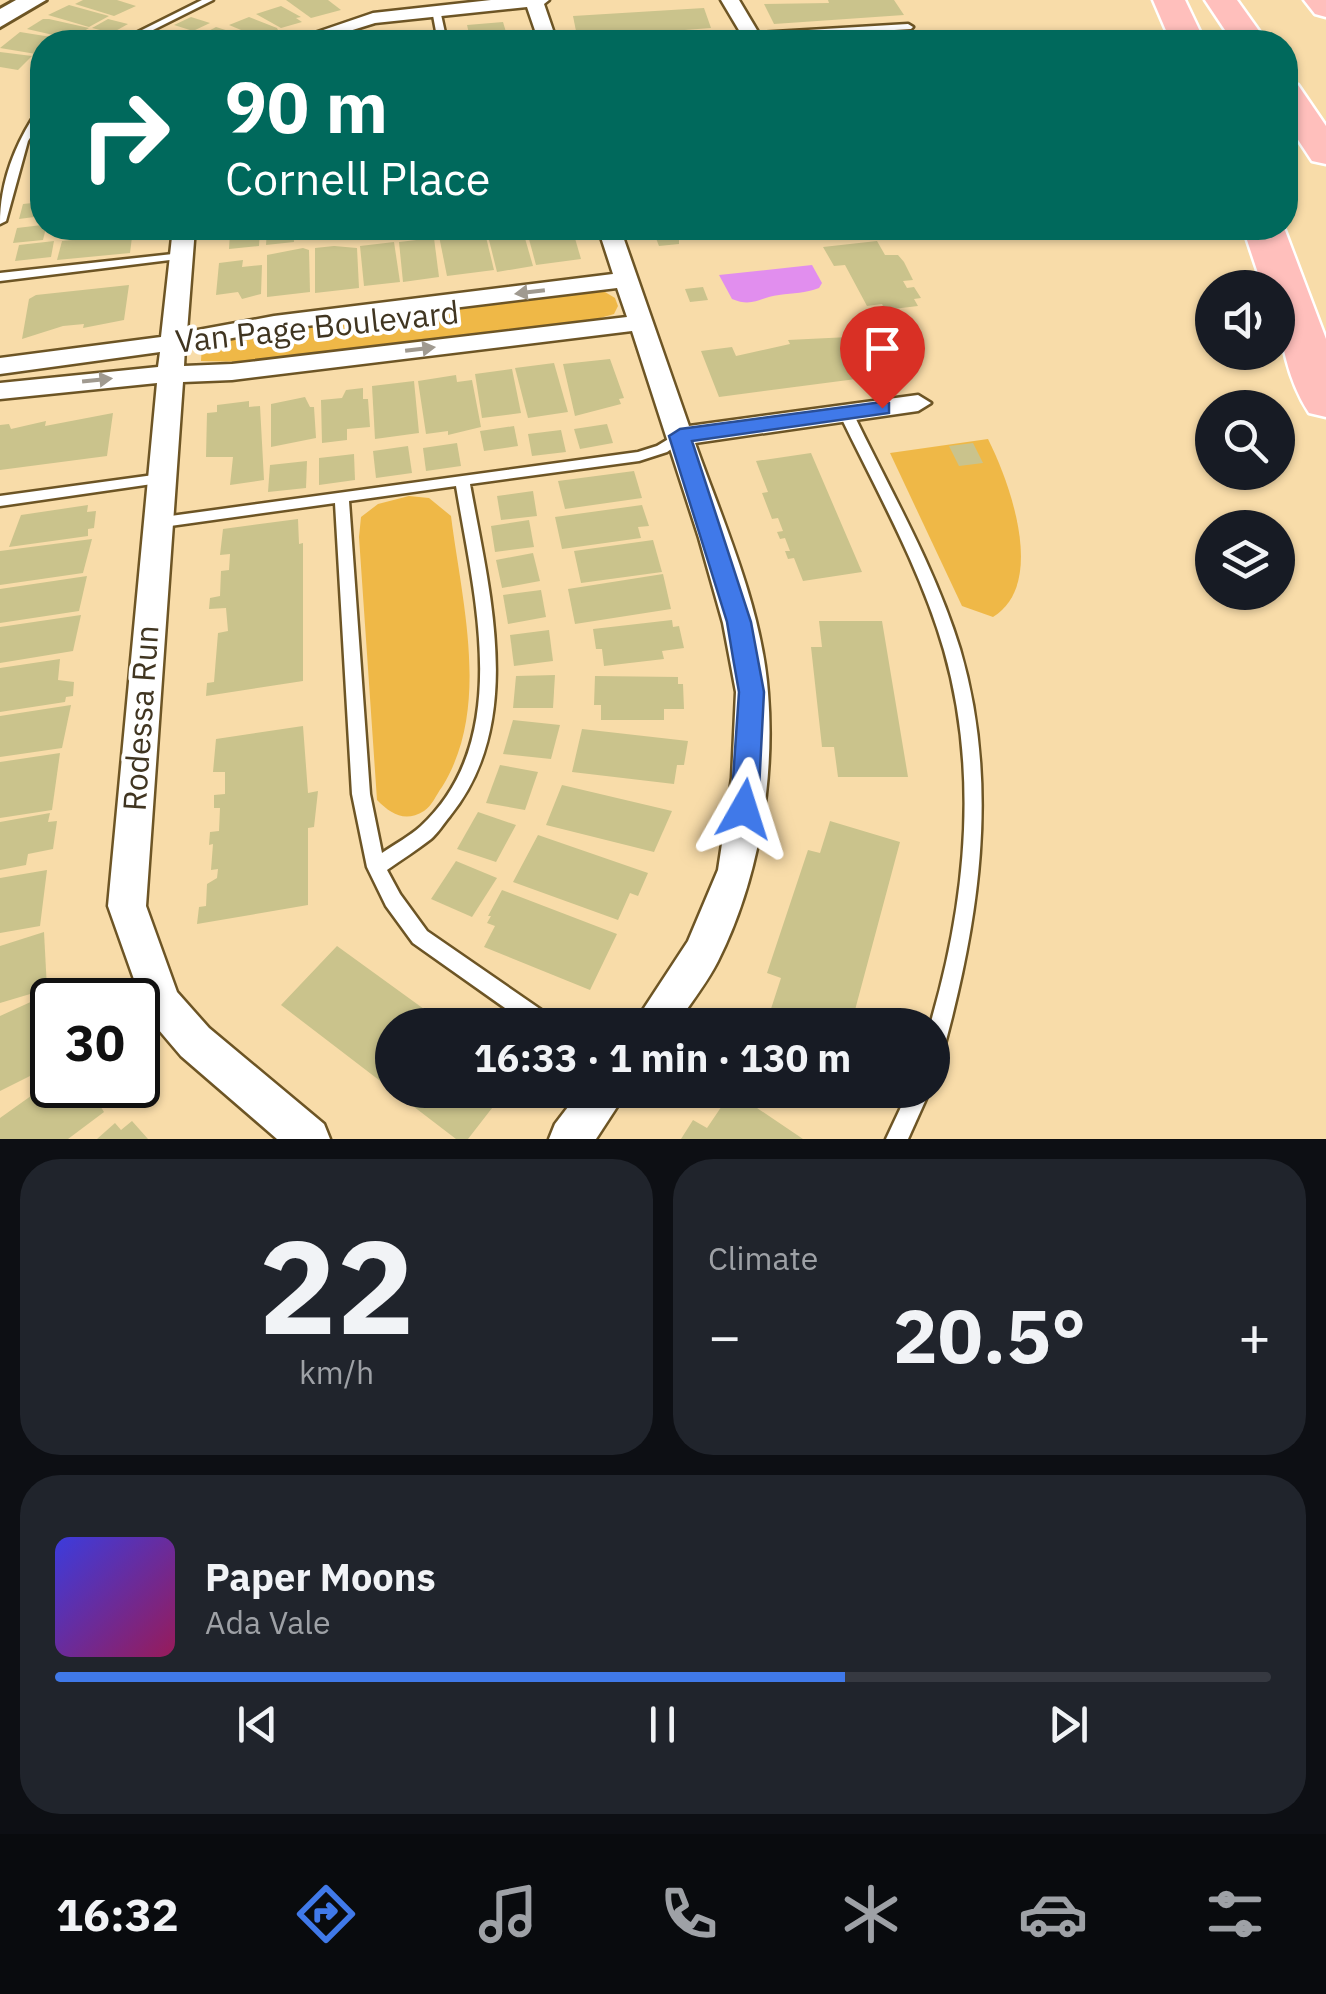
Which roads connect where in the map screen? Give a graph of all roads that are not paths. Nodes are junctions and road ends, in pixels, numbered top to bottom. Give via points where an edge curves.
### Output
1 (34, 0) edge
2 (209, 0) edge
3 (537, 0) edge
4 (730, 0) edge
5 (1169, 0) edge
6 (1221, 0) edge
7 (1320, 0) edge
8 (1326, 7) edge
9 (436, 10) junction
10 (0, 19) edge
11 (908, 27) dead end
12 (147, 30) edge
13 (335, 30) edge
14 (440, 30) edge
15 (545, 30) edge
16 (747, 30) edge
17 (852, 30) edge
18 (1183, 30) edge
19 (1242, 30) edge
20 (1298, 112) edge
21 (30, 130) edge
22 (1326, 154) edge
23 (0, 221) edge
24 (167, 240) edge
25 (189, 240) edge
26 (614, 240) edge
27 (1267, 240) edge
28 (0, 276) edge
29 (626, 280) junction
30 (640, 322) junction
31 (173, 341) junction
32 (0, 366) edge
33 (170, 377) junction
34 (0, 391) edge
35 (1326, 402) edge
36 (918, 403) dead end
37 (846, 413) junction
38 (680, 436) junction
39 (160, 479) junction
40 (462, 480) junction
41 (342, 497) junction
42 (0, 501) edge
43 (156, 523) junction
44 (376, 868) junction
45 (522, 1008) edge
46 (665, 1008) edge
47 (944, 1008) edge
48 (593, 1108) edge
49 (911, 1108) edge
50 (309, 1139) edge
51 (570, 1139) edge
52 (896, 1139) edge

1 - 10 street
2 - 12 lane
3 - 9 street
3 - 15 street
4 - 16 street
5 - 18 highway
6 - 19 highway
7 - 8 highway
9 - 13 street
9 - 14 lane
11 - 17 lane
20 - 22 highway
21 - 23 lane
24 - 28 lane
25 - 31 street, Rodessa Run
26 - 29 street
27 - 35 highway
29 - 30 street
29 -> 31 street, Van Page Boulevard
33 -> 30 street, Van Page Boulevard
30 - 38 street
31 - 32 street, Van Page Boulevard
31 - 33 street, Rodessa Run
34 -> 33 street, Van Page Boulevard
33 - 39 street, Rodessa Run
36 - 37 street
37 - 38 street
37 - 47 lane via 929,590 970,727 973,856 964,934
38 - 40 lane via 639,456
38 - 46 street via 739,622 752,692 736,870 703,952
39 - 42 lane
39 - 43 street, Rodessa Run
40 - 41 lane
40 - 44 lane via 491,676 480,743 439,822
41 - 43 lane
41 - 44 lane via 360,794
43 - 50 street, Rodessa Run via 126,906 161,1003 195,1042
44 - 45 lane via 420,937
48 - 51 street
49 - 52 lane

